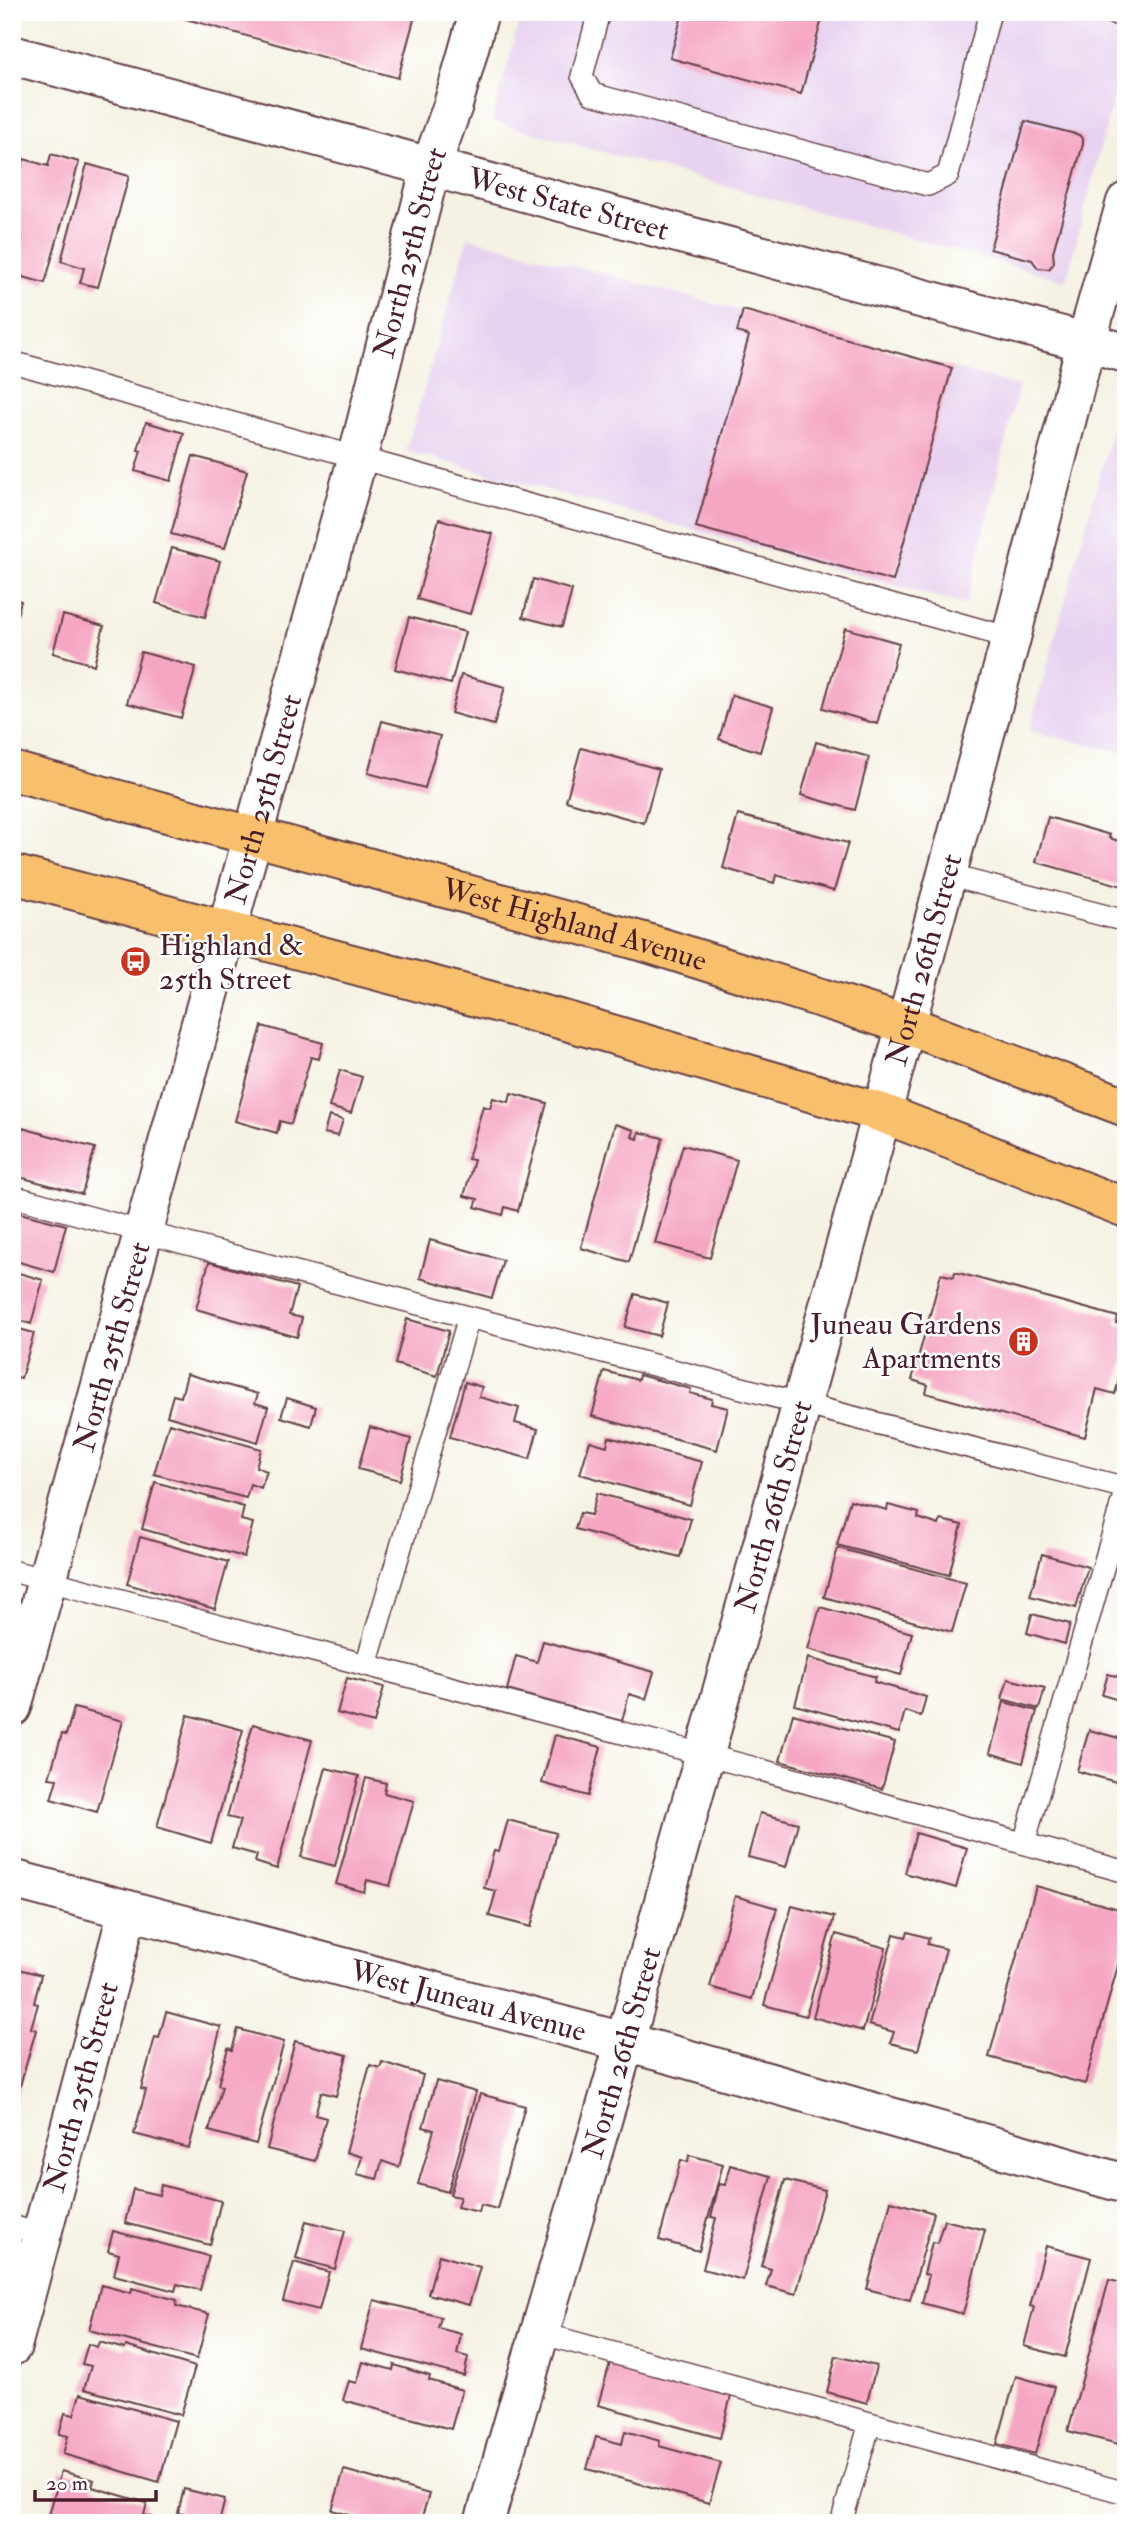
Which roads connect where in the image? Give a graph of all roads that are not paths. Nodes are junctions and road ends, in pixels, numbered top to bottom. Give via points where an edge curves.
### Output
1 (479, 12) edge
2 (599, 12) edge
3 (990, 12) edge
4 (1110, 12) edge
5 (1126, 17) edge
6 (12, 55) edge
7 (431, 166) junction
8 (1126, 202) edge
9 (1086, 343) junction
10 (1126, 353) edge
11 (12, 362) edge
12 (358, 456) junction
13 (1011, 638) junction
14 (12, 771) edge
15 (254, 835) junction
16 (12, 874) edge
17 (947, 875) junction
18 (1126, 921) edge
19 (227, 931) junction
20 (907, 1025) junction
21 (1126, 1107) edge
22 (882, 1113) junction
23 (12, 1196) edge
24 (1126, 1208) edge
25 (144, 1232) junction
26 (468, 1317) junction
27 (802, 1403) junction
28 (1126, 1488) edge
29 (30, 1576) edge
30 (366, 1665) junction
31 (12, 1707) edge
32 (705, 1754) junction
33 (1024, 1843) junction
34 (1126, 1872) edge
35 (12, 1879) edge
36 (128, 1910) junction
37 (625, 2042) junction
38 (1126, 2184) edge
39 (27, 2231) edge
40 (540, 2333) junction
41 (12, 2346) edge
42 (870, 2423) junction
43 (1126, 2493) edge
44 (484, 2523) edge
45 (841, 2523) edge

1 - 7 street, North 25th Street
2 - 3 lane via 582,76 592,94 928,185 948,175
4 - 5 lane
6 - 7 street, West State Street
7 - 9 street, West State Street
7 - 12 street, North 25th Street
8 - 9 street, North 26th Street
9 - 10 street, West State Street
9 - 13 street, North 26th Street
11 - 12 lane
12 - 13 lane
12 - 15 street, North 25th Street
13 - 17 street, North 26th Street
14 - 15 main road, West Highland Avenue
15 - 19 street, North 25th Street
15 - 20 main road, West Highland Avenue via 644,942
16 - 19 main road
17 - 18 lane
17 - 20 street, North 26th Street
19 - 22 main road via 563,1020
19 - 25 street, North 25th Street
20 - 21 main road, West Highland Avenue
20 - 22 street, North 26th Street
22 - 24 main road
22 - 27 street, North 26th Street
23 - 25 lane
25 - 26 lane
25 - 29 street, North 25th Street
26 - 27 lane
26 - 30 lane
27 - 28 lane
27 - 32 street, North 26th Street
28 - 33 lane
29 - 30 lane
29 - 31 street, North 25th Street
30 - 32 lane
32 - 33 lane
32 - 37 street, North 26th Street
33 - 34 lane
35 - 36 street, West Juneau Avenue
36 - 37 street, West Juneau Avenue
36 - 39 street, North 25th Street
37 - 38 street, West Juneau Avenue
37 - 40 street, North 26th Street
39 - 41 street, North 25th Street
40 - 42 lane
40 - 44 street, North 26th Street
42 - 43 lane
42 - 45 lane

